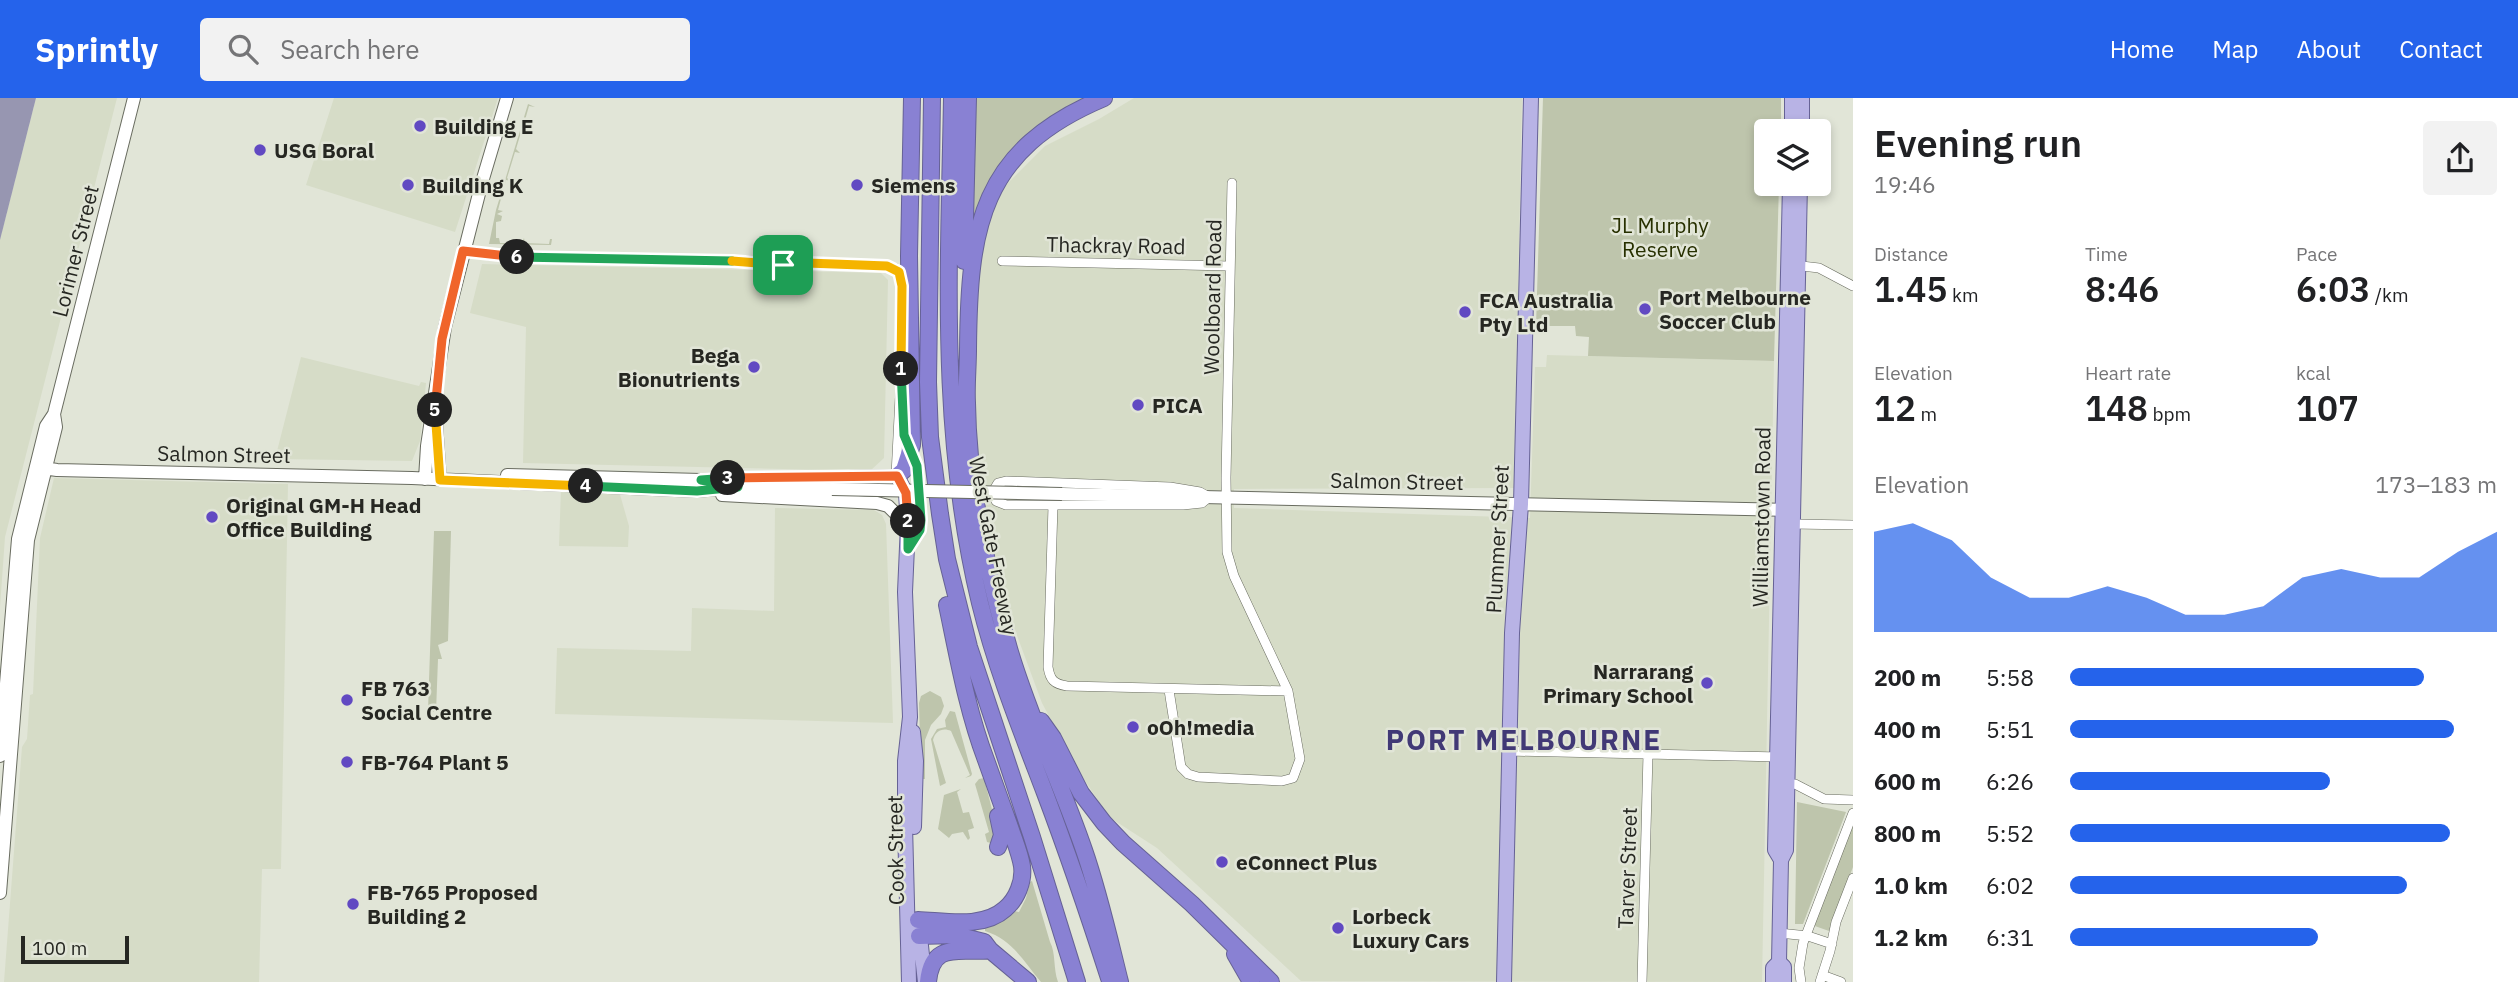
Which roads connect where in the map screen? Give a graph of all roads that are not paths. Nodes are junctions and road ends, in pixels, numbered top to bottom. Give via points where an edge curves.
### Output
1 (134, 98) edge
2 (507, 98) edge
3 (932, 98) edge
4 (952, 98) edge
5 (968, 98) edge
6 (1104, 98) edge
7 (1531, 98) edge
8 (1793, 98) edge
9 (1802, 98) edge
10 (912, 102) edge
11 (1792, 119) edge
12 (1801, 119) edge
13 (1232, 183) dead end
14 (1790, 196) edge
15 (1799, 196) edge
16 (463, 251) junction
17 (1002, 261) dead end
18 (1793, 265) junction
19 (1229, 266) junction
20 (1853, 286) edge
21 (435, 393) junction
22 (900, 397) junction
23 (967, 404) junction
24 (930, 438) junction
25 (911, 451) junction
26 (41, 468) junction
27 (897, 476) junction
28 (867, 477) junction
29 (421, 478) junction
30 (440, 479) junction
31 (699, 486) junction
32 (1209, 496) junction
33 (1226, 497) junction
34 (869, 502) junction
35 (1521, 504) junction
36 (1053, 506) junction
37 (940, 514) junction
38 (1790, 514) junction
39 (898, 516) junction
40 (1853, 525) edge
41 (908, 549) junction
42 (905, 592) junction
43 (1169, 690) junction
44 (1288, 691) junction
45 (1030, 709) junction
46 (1509, 751) junction
47 (1648, 754) junction
48 (0, 756) edge
49 (1783, 757) junction
50 (985, 759) junction
51 (1795, 784) dead end
52 (1853, 800) edge
53 (1853, 813) edge
54 (998, 847) dead end
55 (1781, 853) junction
56 (1853, 878) edge
57 (0, 893) edge
58 (913, 928) junction
59 (1217, 929) junction
60 (1782, 934) junction
61 (1805, 936) junction
62 (1832, 944) junction
63 (990, 950) junction
64 (1777, 970) edge
65 (1821, 978) edge
66 (909, 982) edge
67 (926, 982) edge
68 (1028, 982) edge
69 (1077, 982) edge
70 (1110, 982) edge
71 (1120, 982) edge
72 (1251, 982) edge
73 (1271, 982) edge
74 (1504, 982) edge
75 (1642, 982) edge
76 (1784, 982) edge
77 (1801, 982) edge
78 (1840, 982) edge

1 - 26 street, Lorimer Street via 54,414 56,427
2 - 16 street
3 - 24 highway, West Gate Freeway via 927,327
4 - 70 highway, West Gate Freeway via 949,370 962,514 1002,680
5 - 23 highway
6 - 23 highway via 1033,138 1004,171 986,204 970,290
7 - 35 main road, Plummer Street
8 - 11 main road
9 - 12 main road
10 - 24 highway via 921,388
10 - 25 highway
13 - 19 street, Woolboard Road
14 - 18 main road, Williamstown Road
15 - 18 main road, Williamstown Road
16 - 21 street via 442,339
16 - 22 street via 494,256 790,260 895,268 902,281
17 - 19 street, Thackray Road
18 - 20 street via 1819,268
18 - 38 main road, Williamstown Road
19 - 33 street, Woolboard Road
21 - 29 street
21 - 30 street
22 - 25 street, Cook Street via 904,435
22 - 27 street
23 - 45 highway via 981,526 1000,616
24 - 37 highway, West Gate Freeway
25 - 27 highway
25 - 41 street, Cook Street via 917,466 921,527
26 - 29 street, Salmon Street
26 - 48 street, Lorimer Street via 17,549
26 - 57 street, Lorimer Street via 29,538
27 - 28 street, Salmon Street
27 - 39 main road, Cook Street
27 - 41 main road, Cook Street via 908,501
28 - 31 street, Salmon Street
28 - 34 street via 874,487
29 - 30 street, Salmon Street
30 - 31 street, Salmon Street
31 - 32 street, Salmon Street, bridge
31 - 34 street, Salmon Street via 710,494
32 - 33 street, Salmon Street
32 - 36 street, Salmon Street via 1202,503 1183,505
32 - 36 street, Salmon Street via 1170,487 1003,481 993,490 1002,504
33 - 35 street, Salmon Street
33 - 44 street, Woolboard Road via 1231,569
34 - 39 street, Salmon Street via 888,506
35 - 38 street, Salmon Street
35 - 46 main road, Plummer Street
36 - 43 street via 1049,677 1067,686
37 - 50 highway via 944,588
37 - 69 highway, West Gate Freeway via 969,647
38 - 40 street
38 - 49 main road, Williamstown Road
39 - 42 main road, Cook Street
41 - 42 main road, Cook Street
42 - 58 main road, Cook Street
43 - 44 street
43 - 44 street, Woolboard Road via 1181,767 1188,774 1282,782 1293,778 1300,759
45 - 59 highway via 1053,738 1095,813
45 - 71 highway via 1085,851
46 - 47 street
46 - 74 main road, Plummer Street
47 - 49 street
47 - 75 street, Tarver Street
49 - 55 main road, Williamstown Road
50 - 54 highway via 1001,831
50 - 58 highway via 1020,859 1019,889 1005,909 990,918
51 - 52 street via 1824,799
53 - 61 street
55 - 60 main road
55 - 64 main road, Williamstown Road
56 - 62 street
58 - 63 highway via 972,938
58 - 66 main road, Cook Street
58 - 67 main road, Cook Street
59 - 72 highway
59 - 73 highway
60 - 61 street
60 - 64 main road
61 - 62 street
61 - 77 street
62 - 65 street
63 - 67 highway via 940,955
63 - 68 highway
64 - 76 main road, Williamstown Road
65 - 78 street

